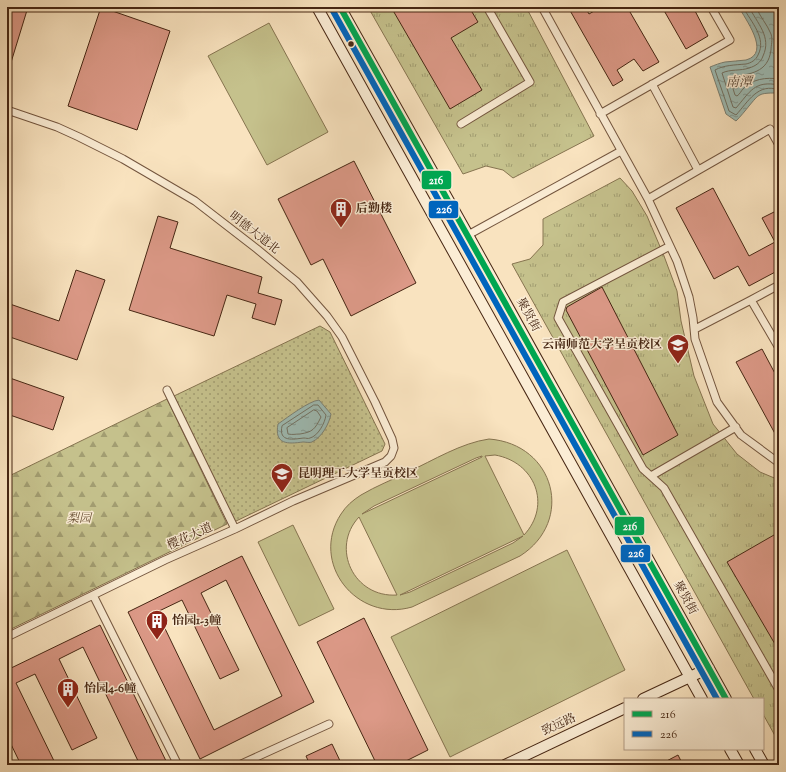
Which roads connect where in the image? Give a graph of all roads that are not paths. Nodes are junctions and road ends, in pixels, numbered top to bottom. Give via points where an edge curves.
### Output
1 (317, 7) edge
2 (340, 7) edge
3 (487, 7) edge
4 (542, 7) edge
5 (711, 7) edge
6 (652, 84) junction
7 (7, 110) edge
8 (600, 114) junction
9 (461, 124) dead end
10 (779, 145) edge
11 (621, 151) junction
12 (698, 170) junction
13 (648, 199) junction
14 (468, 235) junction
15 (670, 246) junction
16 (779, 284) edge
17 (751, 300) junction
18 (694, 329) junction
19 (779, 348) edge
20 (167, 390) dead end
21 (736, 427) junction
22 (385, 462) joint
23 (779, 463) edge
24 (651, 476) junction
25 (235, 529) junction
26 (93, 596) junction
27 (7, 637) edge
28 (709, 668) junction
29 (690, 677) junction
30 (779, 690) edge
31 (645, 698) edge
32 (701, 698) edge
33 (725, 698) edge
34 (624, 708) edge
35 (329, 724) dead end
36 (731, 750) edge
37 (755, 750) edge
38 (178, 765) edge
39 (239, 765) edge
40 (505, 765) edge
41 (739, 765) edge
42 (764, 765) edge

1 - 29 main road
2 - 14 main road, 聚贤街
3 - 9 street via 530,82
4 - 8 street
5 - 6 street via 730,40
6 - 8 street
6 - 12 street
7 - 22 street, 明德大道北 via 57,127 123,159 195,202 297,282 327,316 342,338 372,395 394,448 392,456
8 - 11 street
10 - 12 street via 770,129
11 - 13 street
11 - 14 street
12 - 13 street
13 - 15 street
14 - 28 main road, 聚贤街
15 - 18 street via 689,297
15 - 24 street via 563,302 558,318 643,469
16 - 17 street
17 - 18 street
17 - 19 street
18 - 21 street via 695,339 717,402
20 - 25 street
21 - 23 street via 741,435
21 - 24 street
22 - 25 street, 樱花大道
24 - 30 street via 664,488
25 - 26 street, 樱花大道
26 - 27 street, 樱花大道
26 - 38 street
28 - 29 main road
28 - 33 main road, 聚贤街
29 - 31 main road
29 - 32 main road
34 - 40 main road, 致远路
35 - 39 street
36 - 41 main road
37 - 42 main road

